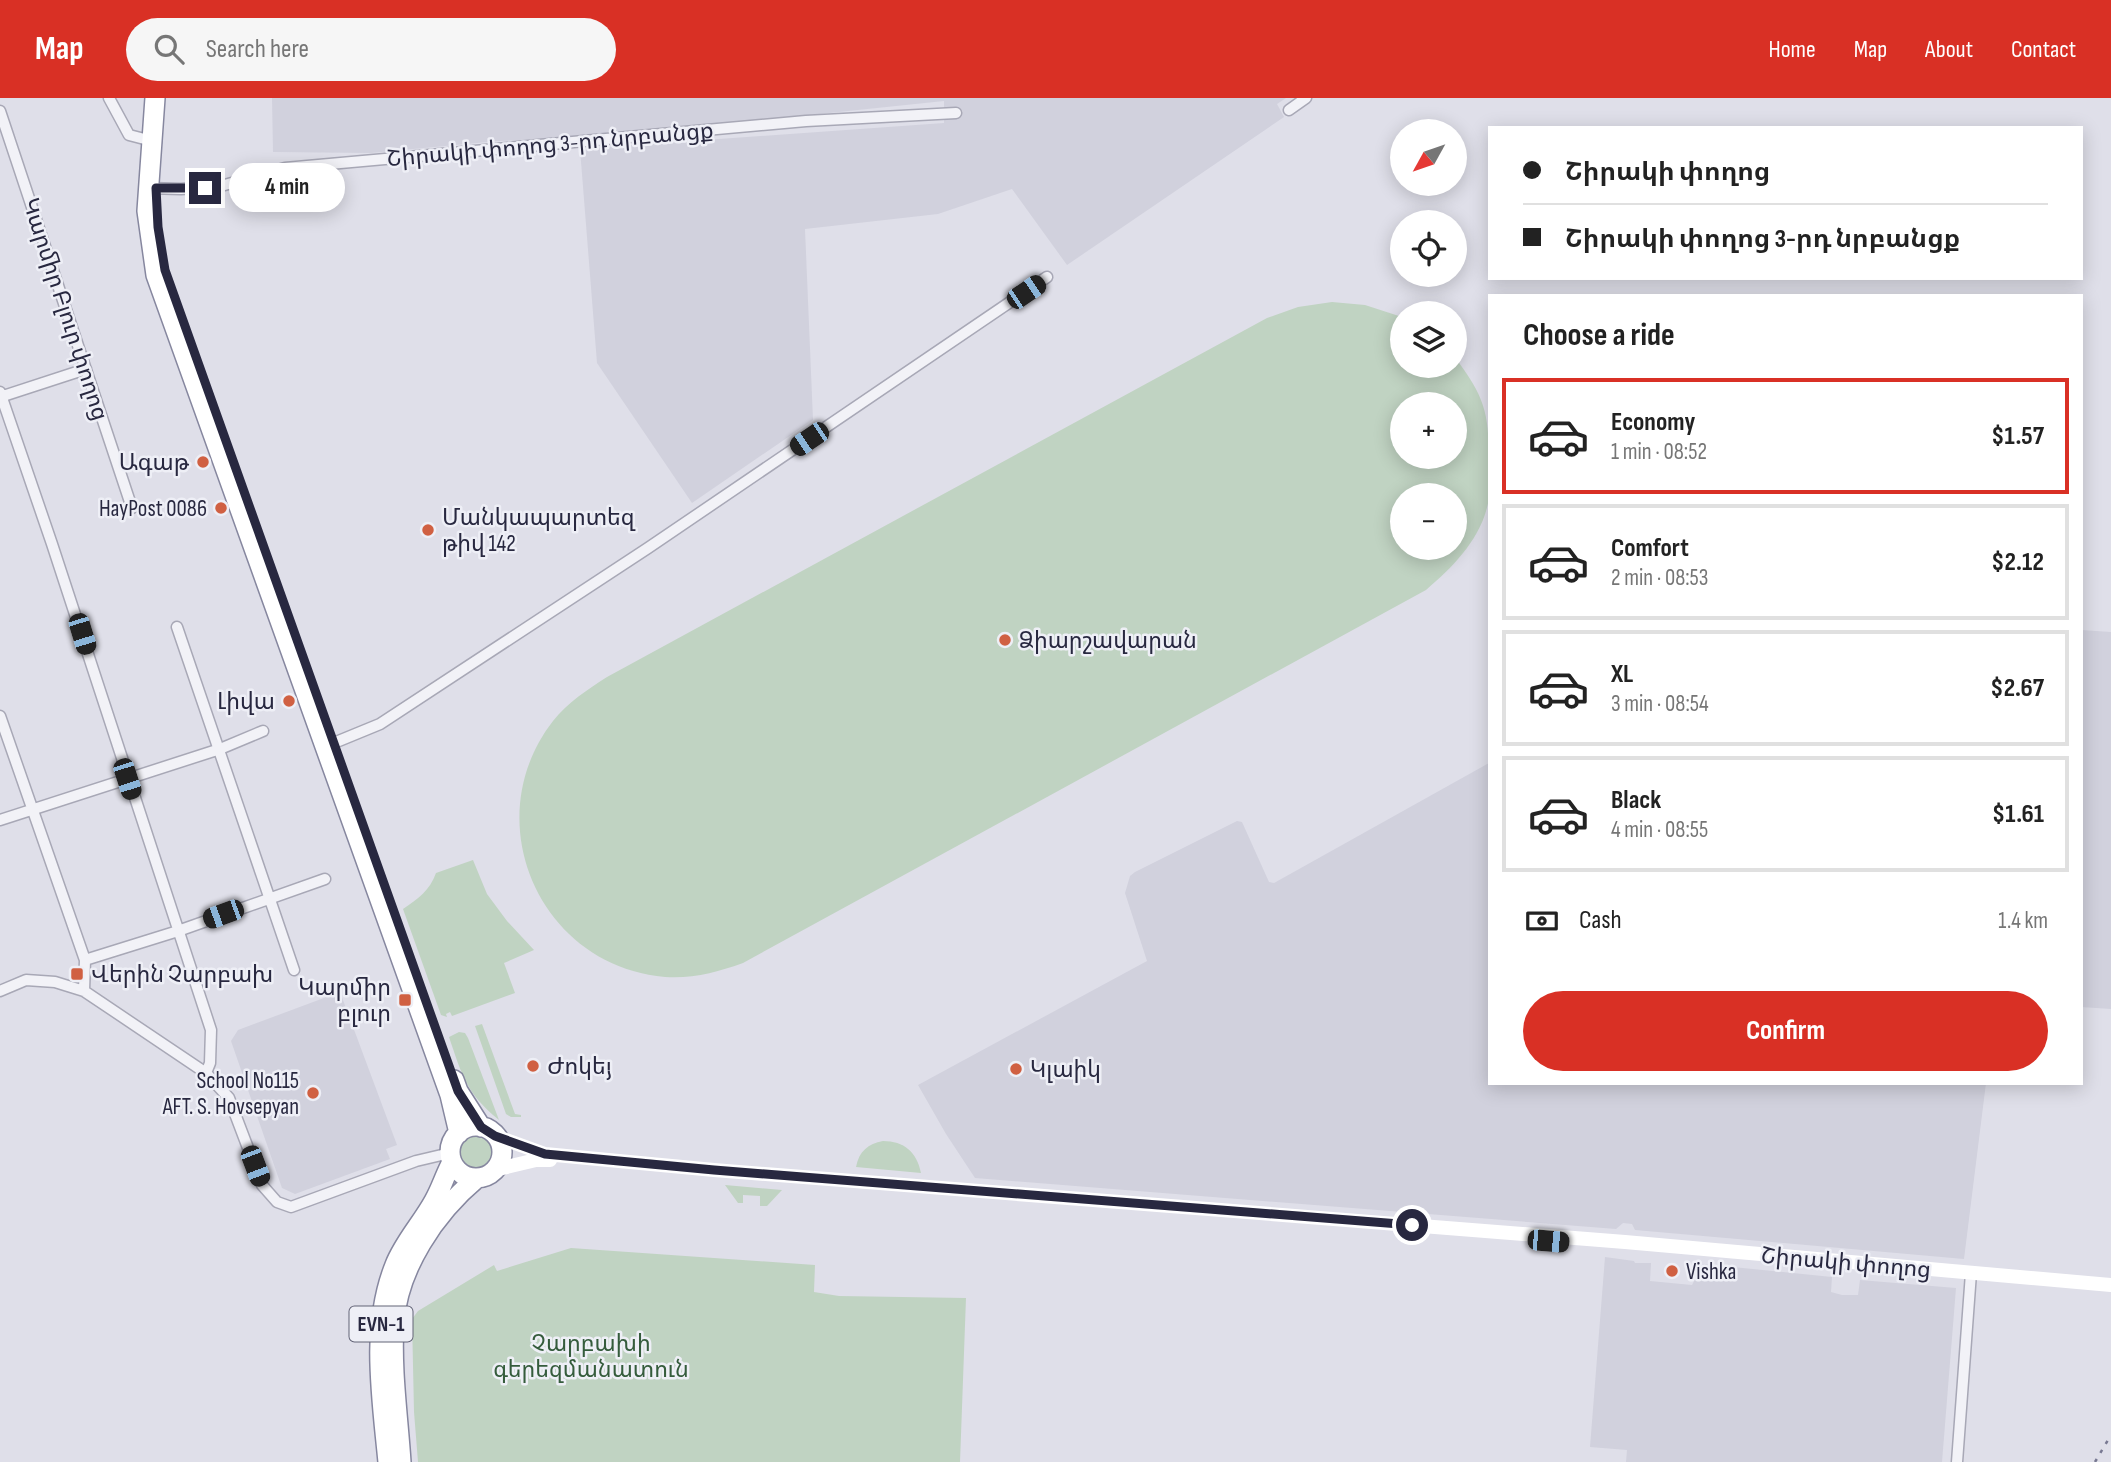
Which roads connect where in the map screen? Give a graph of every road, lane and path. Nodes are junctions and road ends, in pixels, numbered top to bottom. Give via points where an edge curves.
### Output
1 (109, 98) edge
2 (155, 98) edge
3 (164, 98) edge
4 (1306, 98) edge
5 (1289, 110) dead end
6 (0, 111) edge
7 (956, 113) dead end
8 (155, 142) junction
9 (152, 188) junction
10 (1047, 277) dead end
11 (86, 369) junction
12 (1, 395) edge
13 (132, 508) dead end
14 (177, 627) dead end
15 (0, 716) edge
16 (263, 732) dead end
17 (329, 745) junction
18 (220, 749) junction
19 (127, 779) junction
20 (31, 810) junction
21 (0, 820) edge
22 (325, 879) dead end
23 (268, 897) junction
24 (178, 931) junction
25 (85, 960) junction
26 (294, 970) dead end
27 (0, 991) edge
28 (84, 991) junction
29 (206, 1073) junction
30 (488, 1132) junction
31 (459, 1133) junction
32 (451, 1158) junction
33 (485, 1174) junction
34 (1970, 1275) junction
35 (2111, 1287) edge
36 (388, 1462) edge
37 (401, 1462) edge
38 (1957, 1462) edge

1 - 8 street via 129,135
2 - 8 highway
3 - 8 highway
4 - 5 street
6 - 11 street, Կարմիր Բլուր փողոց
7 - 9 street, Շիրակի փողոց 3-րդ նրբանցք via 806,121 285,168 221,186
8 - 9 highway
9 - 17 highway via 165,270
10 - 17 street via 380,724
11 - 12 street
11 - 13 street, Կարմիր Բլուր փողոց
12 - 19 street
14 - 18 street
15 - 20 street
16 - 18 street
17 - 30 highway via 458,1091
17 - 31 highway via 450,1094
18 - 19 street
18 - 23 street
19 - 20 street
19 - 24 street
20 - 21 street
20 - 25 street
22 - 23 street
23 - 24 street
23 - 26 street
24 - 25 street
24 - 29 street via 211,1030
25 - 28 street
27 - 28 street via 26,980
28 - 29 street
29 - 32 street via 229,1098 262,1185 284,1206 416,1161
30 - 31 highway via 467,1128
30 - 33 highway via 501,1158
30 - 34 main road, Շիրակի փողոց via 545,1154 1625,1242
31 - 32 highway, EVN-1 via 452,1141
32 - 33 highway via 462,1174
32 - 36 highway, EVN-1 via 436,1199 395,1264 383,1308 382,1397
33 - 34 main road, Շիրակի փողոց via 545,1160
33 - 37 highway, EVN-1 via 459,1194 424,1240 399,1296 394,1352
34 - 35 main road, Շիրակի փողոց
34 - 38 street

